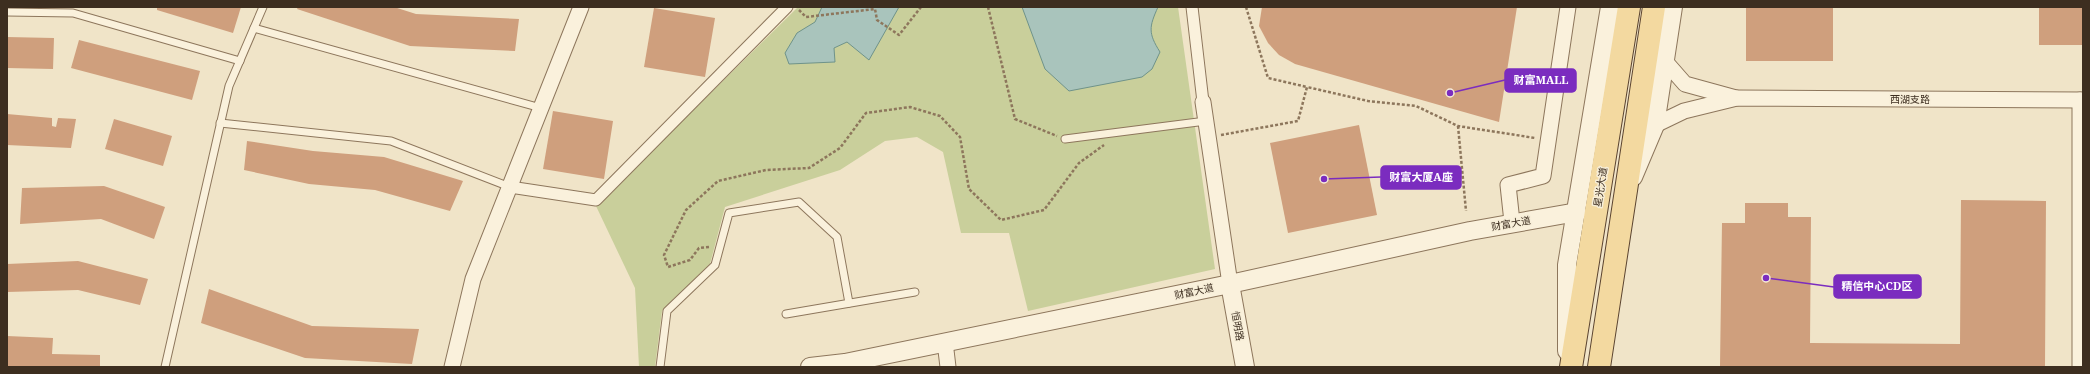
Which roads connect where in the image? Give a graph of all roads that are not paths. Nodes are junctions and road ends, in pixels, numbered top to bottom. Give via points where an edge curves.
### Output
1 (263, 7) edge
2 (581, 7) edge
3 (787, 7) edge
4 (1192, 7) edge
5 (1568, 7) edge
6 (1610, 7) edge
7 (1629, 7) edge
8 (1654, 7) edge
9 (1673, 7) edge
10 (7, 12) edge
11 (254, 28) junction
12 (1664, 60) junction
13 (240, 61) junction
14 (1737, 98) junction
15 (2081, 100) edge
16 (1203, 102) joint
17 (541, 108) junction
18 (1206, 122) junction
19 (220, 123) junction
20 (1655, 125) junction
21 (1064, 139) road end
22 (510, 187) junction
23 (1625, 198) junction
24 (1577, 212) junction
25 (1512, 222) junction
26 (1230, 284) junction
27 (915, 292) dead end
28 (849, 303) junction
29 (786, 314) dead end
30 (945, 342) junction
31 (165, 367) edge
32 (452, 367) edge
33 (660, 367) edge
34 (810, 367) edge
35 (948, 367) edge
36 (1245, 367) edge
37 (1567, 367) edge
38 (1571, 367) edge
39 (1599, 367) edge
40 (2080, 367) edge

1 - 11 lane
2 - 17 street
3 - 22 street via 596,200
4 - 16 street
5 - 25 street via 1543,176 1508,185
6 - 24 street
7 - 38 main road, 星光大道
8 - 23 main road
9 - 12 street
10 - 13 lane via 73,13
11 - 13 lane
11 - 17 lane
12 - 14 street via 1686,84
12 - 20 street
13 - 19 lane via 229,86
14 - 15 street, 西湖支路
14 - 20 street via 1684,111
15 - 40 street
16 - 18 street
17 - 22 street
18 - 21 lane
18 - 26 street
19 - 22 lane via 390,141
19 - 31 lane
20 - 23 street
22 - 32 street via 473,279
23 - 39 main road
24 - 25 street, 财富大道
24 - 37 street via 1567,265
25 - 26 street, 财富大道
26 - 30 street, 财富大道
26 - 36 street, 恒明路
27 - 28 lane
28 - 29 lane
28 - 33 lane via 837,238 799,202 729,213 714,265 667,311
30 - 34 street, 财富大道 via 846,363
30 - 35 street

